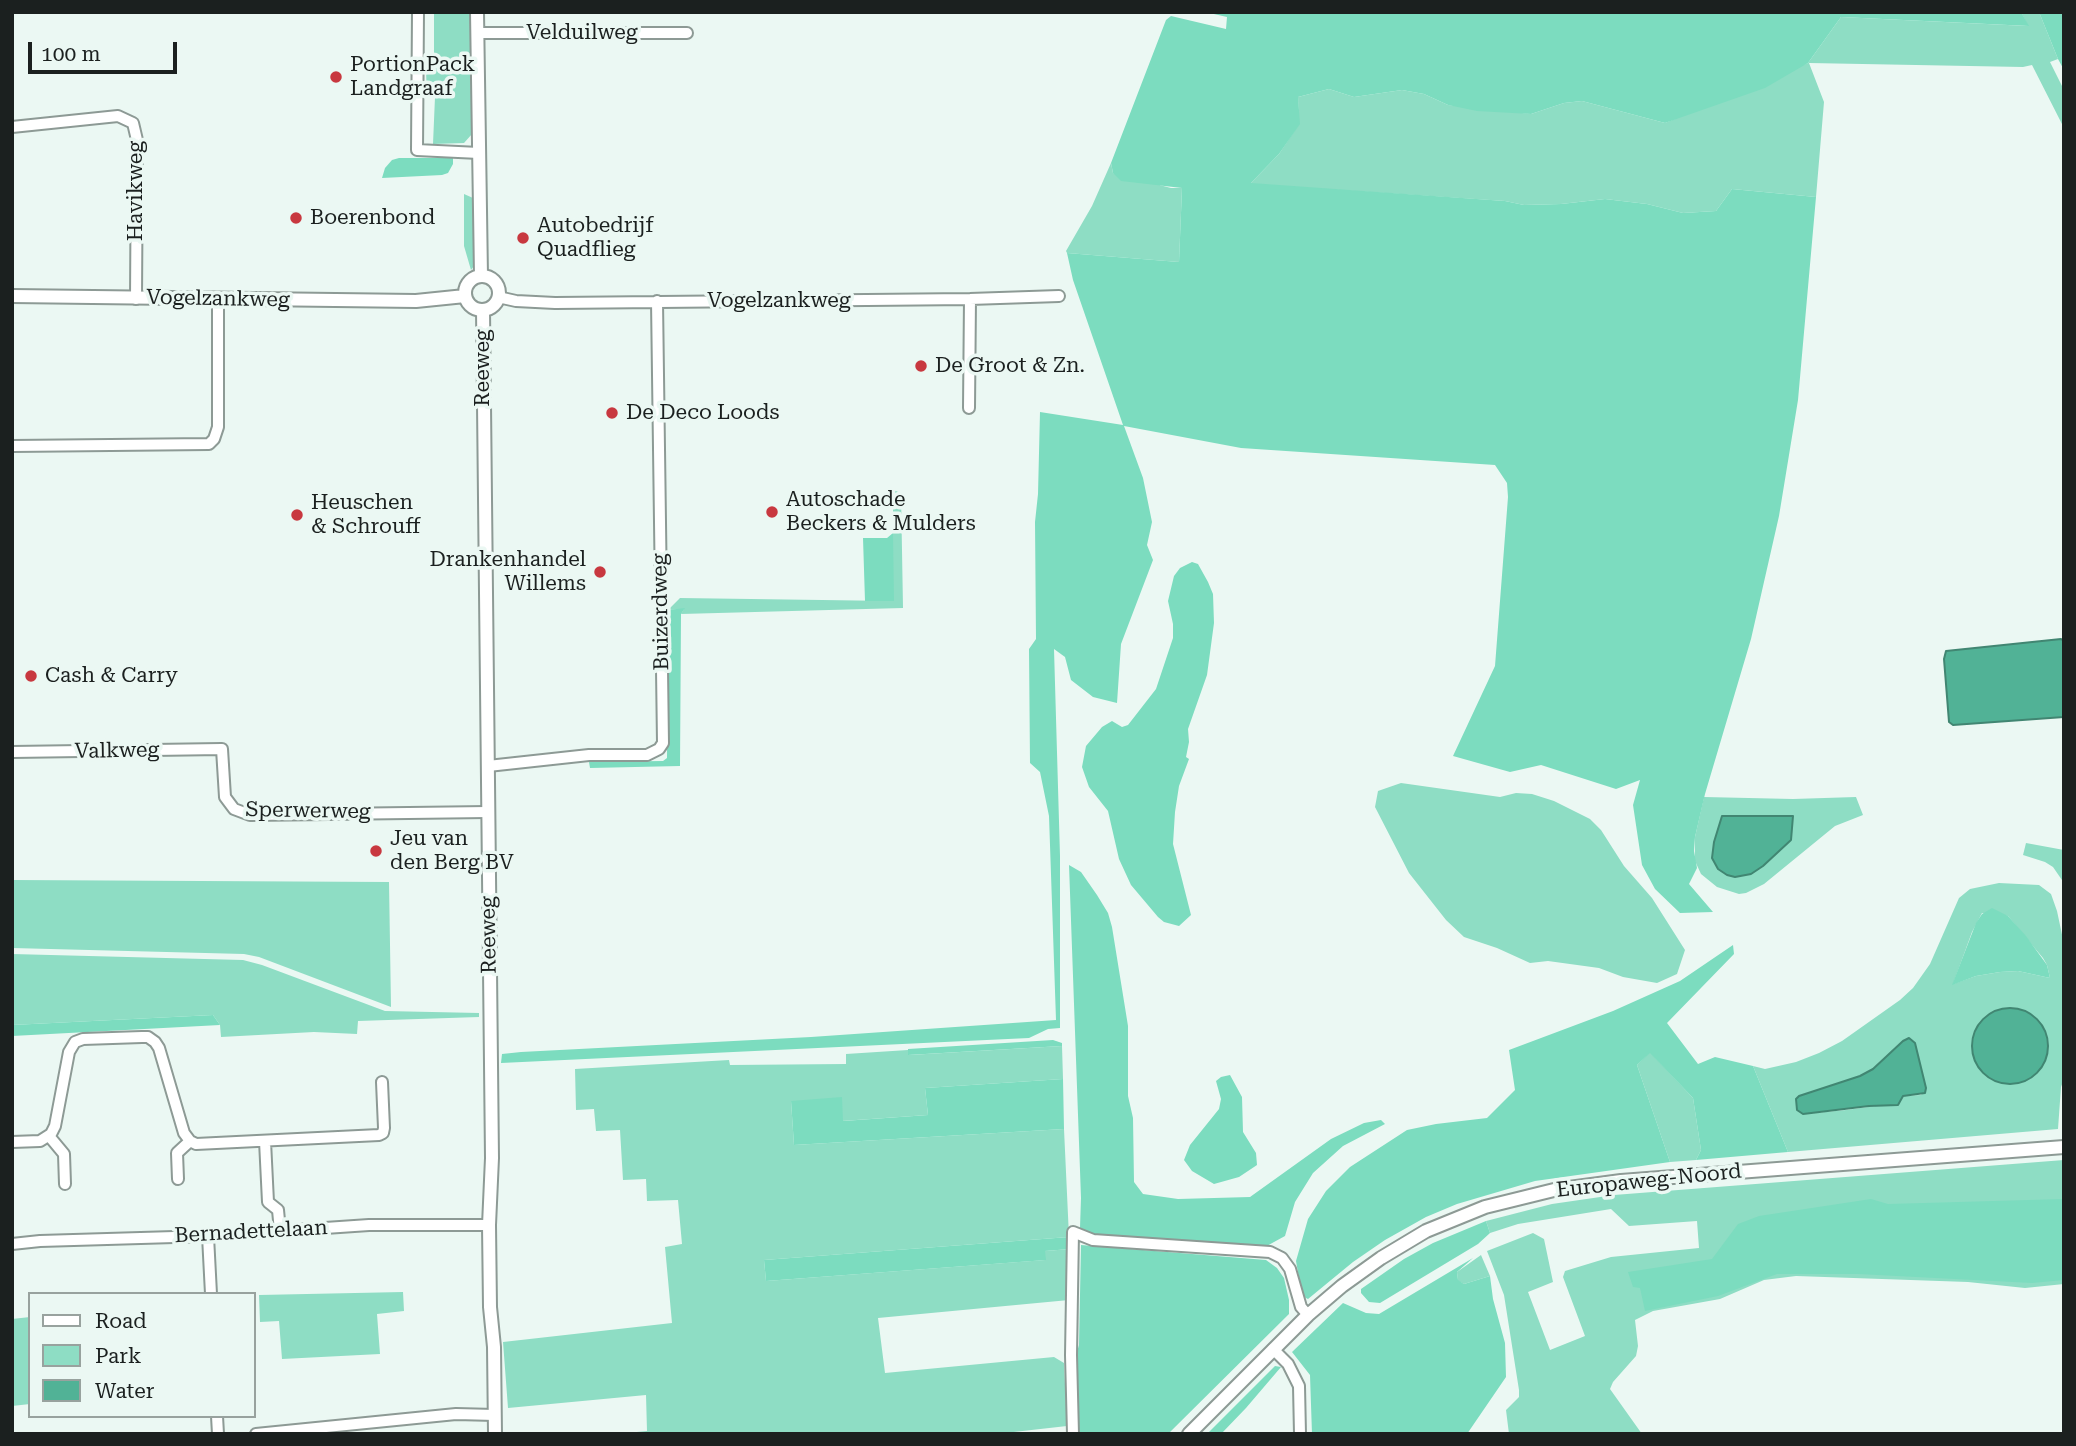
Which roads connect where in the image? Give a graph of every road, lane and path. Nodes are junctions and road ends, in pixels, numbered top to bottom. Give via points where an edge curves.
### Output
1 (418, 12) edge
2 (477, 12) edge
3 (478, 33) junction
4 (687, 33) dead end
5 (12, 127) edge
6 (479, 153) junction
7 (481, 276) junction
8 (12, 296) edge
9 (465, 296) junction
10 (1059, 296) dead end
11 (498, 297) junction
12 (136, 299) junction
13 (218, 299) junction
14 (970, 299) junction
15 (657, 301) junction
16 (483, 310) junction
17 (969, 408) dead end
18 (12, 446) edge
19 (222, 750) joint
20 (12, 752) edge
21 (488, 766) junction
22 (488, 812) junction
23 (382, 1082) dead end
24 (49, 1136) junction
25 (190, 1140) junction
26 (265, 1141) junction
27 (12, 1142) edge
28 (2064, 1147) edge
29 (178, 1179) dead end
30 (65, 1184) dead end
31 (489, 1225) junction
32 (279, 1231) junction
33 (208, 1236) junction
34 (12, 1244) edge
35 (211, 1292) edge
36 (1308, 1315) junction
37 (1273, 1349) junction
38 (495, 1415) junction
39 (256, 1434) edge
40 (495, 1434) edge
41 (1073, 1434) edge
42 (1189, 1434) edge
43 (1300, 1434) edge

1 - 6 street via 417,150
2 - 3 street
3 - 4 street, Velduilweg
3 - 6 street
5 - 12 street, Havikweg via 118,116 133,123 137,140
6 - 7 street
7 - 9 street via 467,285
7 - 11 street via 495,282
8 - 12 street, Vogelzankweg
9 - 13 street, Vogelzankweg via 416,301
9 - 16 street via 470,305
10 - 14 street, Vogelzankweg
11 - 15 street, Vogelzankweg via 539,302
11 - 16 street
12 - 13 street, Vogelzankweg
13 - 18 street via 218,427 212,441 205,445
14 - 15 street, Vogelzankweg
14 - 17 street
15 - 21 street, Buizerdweg via 663,743 647,755 589,755
16 - 21 street, Reeweg
19 - 20 street, Valkweg
19 - 22 street, Sperwerweg via 225,797 240,813
21 - 22 street, Reeweg
22 - 31 street, Reeweg
23 - 26 street via 383,1133
24 - 25 street via 75,1042 142,1037 152,1039 159,1048
24 - 27 street
24 - 30 street via 64,1154
25 - 26 street via 201,1144
25 - 29 street via 177,1153
26 - 32 street via 268,1202 278,1210
28 - 36 street, Europaweg-Noord via 1620,1181 1519,1198 1426,1231 1361,1272
31 - 32 street, Bernadettelaan
31 - 38 street, Reeweg
32 - 33 street, Bernadettelaan
33 - 34 street, Bernadettelaan
33 - 35 street
36 - 37 street, Europaweg-Noord
36 - 41 street via 1301,1307 1290,1269 1270,1252 1093,1240 1073,1232
37 - 42 street, Europaweg-Noord
37 - 43 street via 1288,1364 1299,1386
38 - 39 street via 456,1414
38 - 40 street, Reeweg

